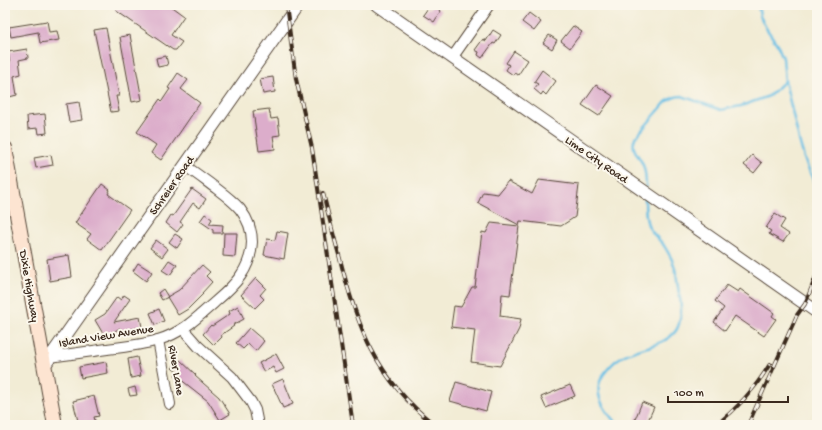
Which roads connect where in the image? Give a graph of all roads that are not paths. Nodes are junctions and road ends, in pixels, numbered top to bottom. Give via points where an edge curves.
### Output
1 (298, 5) edge
2 (377, 5) edge
3 (489, 5) edge
4 (452, 58) junction
5 (5, 148) edge
6 (185, 166) junction
7 (817, 312) edge
8 (183, 329) junction
9 (158, 340) junction
10 (47, 361) junction
11 (170, 404) dead end
12 (55, 425) edge
13 (258, 425) edge

1 - 6 street, Schreier Road
2 - 4 street, Lime City Road
3 - 4 street
4 - 7 street, Lime City Road
5 - 10 main road, Dixie Highway
6 - 8 street, Island View Avenue via 240,209 247,219 252,237 248,262 240,277 219,299
6 - 10 street, Schreier Road
8 - 9 street, Island View Avenue
8 - 13 street via 232,377 256,410
9 - 10 street, Island View Avenue
9 - 11 street, River Lane
10 - 12 main road, Dixie Highway

